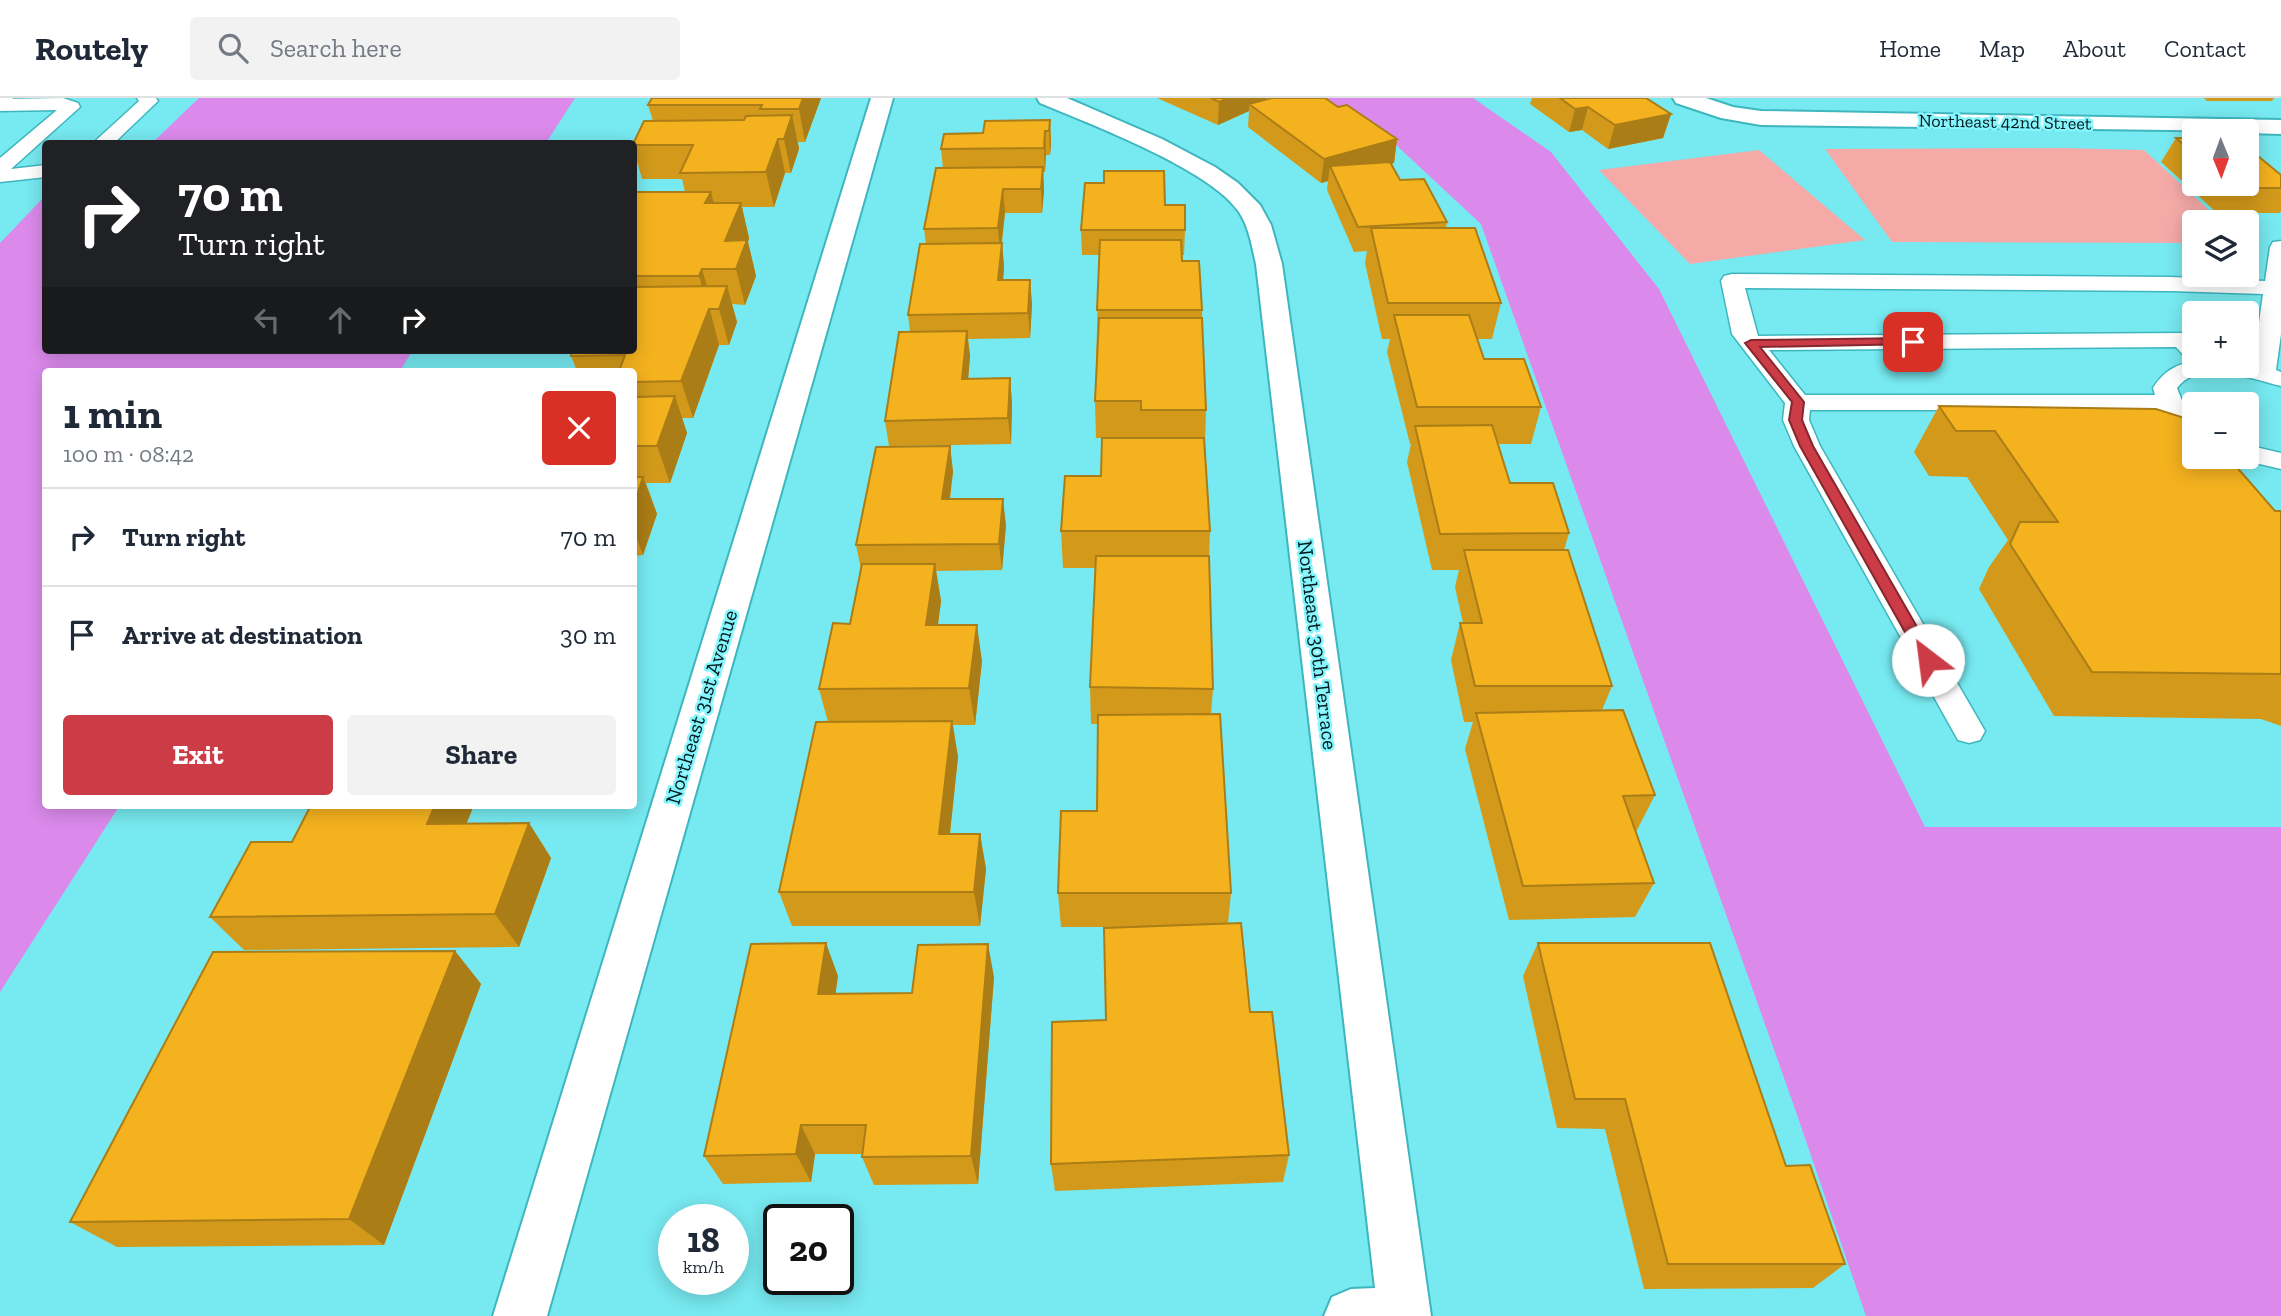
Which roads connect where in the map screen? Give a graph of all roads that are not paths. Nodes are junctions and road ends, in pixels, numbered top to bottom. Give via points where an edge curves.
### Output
1 (146, 98) edge
2 (882, 98) edge
3 (1048, 98) edge
4 (1684, 98) edge
5 (86, 99) edge
6 (0, 106) edge
7 (66, 106) junction
8 (2281, 127) edge
9 (106, 140) edge
10 (0, 168) edge
11 (42, 171) edge
12 (0, 176) edge
13 (2281, 247) edge
14 (2274, 288) junction
15 (2182, 340) edge
16 (1751, 343) junction
17 (2182, 371) edge
18 (2272, 376) edge
19 (1798, 402) junction
20 (2168, 403) junction
21 (2182, 419) edge
22 (2259, 456) edge
23 (2281, 461) edge
24 (1969, 731) dead end
25 (520, 1316) edge
26 (1351, 1316) edge

1 - 9 lane via 149,101
2 - 25 street, Northeast 31st Avenue
3 - 26 street, Northeast 30th Terrace via 1147,141 1213,177 1247,205 1260,229 1273,292 1405,1314
4 - 8 street, Northeast 42nd Street via 1761,118
5 - 7 lane
6 - 7 lane
7 - 10 lane via 71,107 64,115
11 - 12 lane
13 - 14 lane
14 - 16 lane via 1732,281 1744,334
14 - 18 lane
15 - 16 lane
16 - 19 lane
17 - 20 lane via 2171,377 2165,388
19 - 20 lane
19 - 24 lane via 1796,420 1807,446
20 - 21 lane
22 - 23 lane

